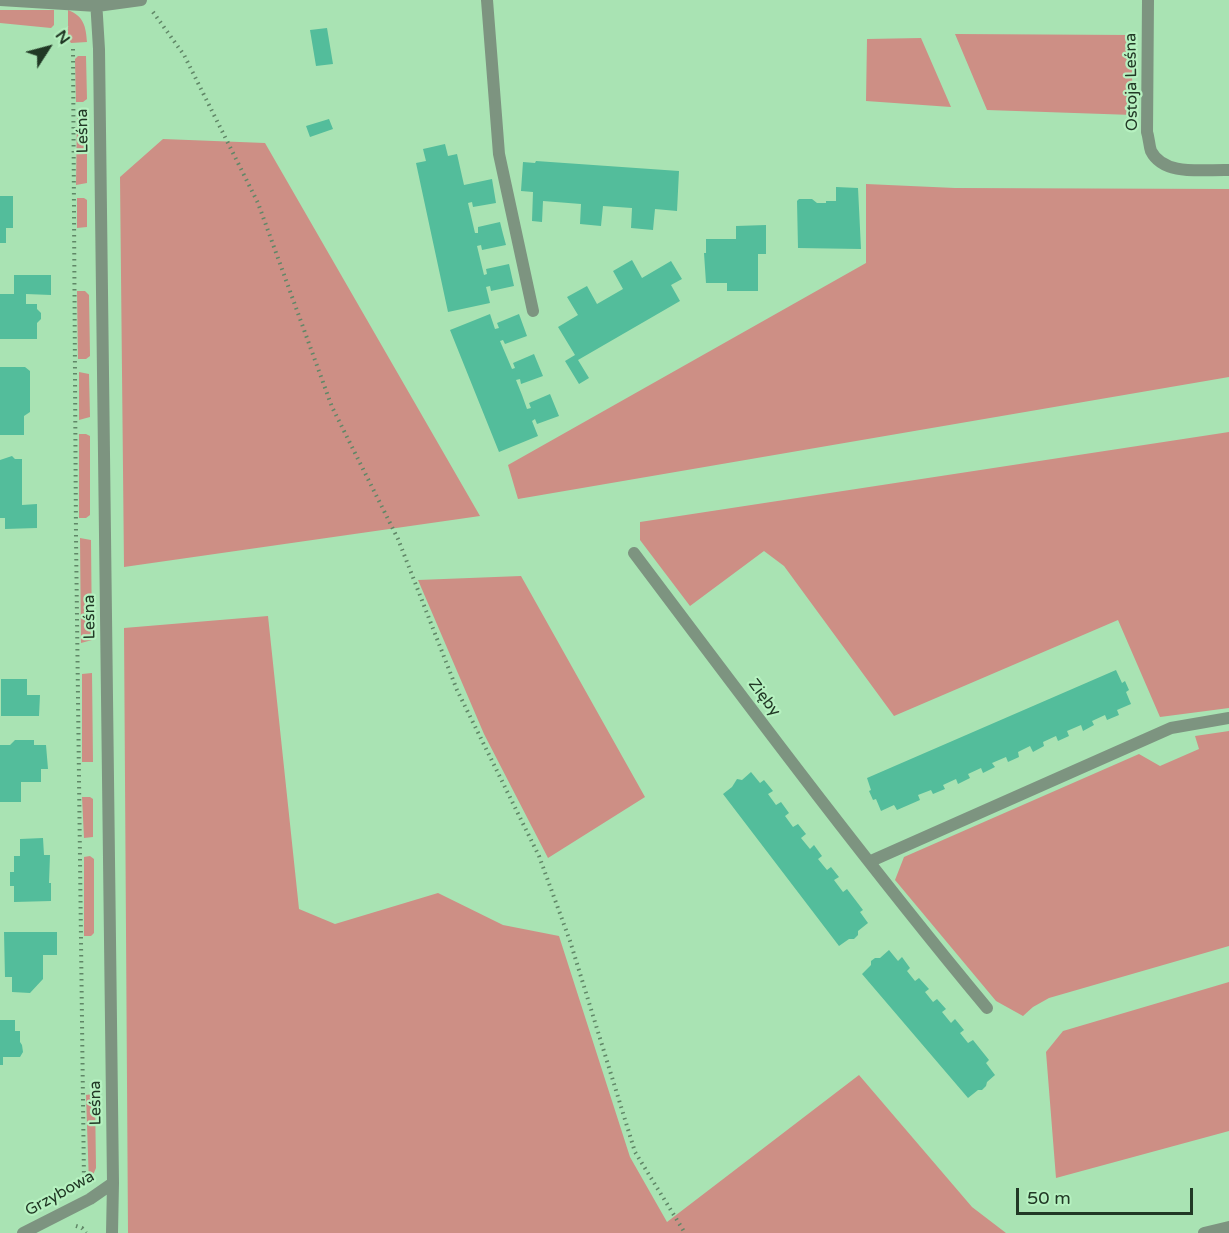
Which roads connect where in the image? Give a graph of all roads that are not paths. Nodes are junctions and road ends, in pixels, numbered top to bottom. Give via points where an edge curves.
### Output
1 (0, 0) edge
2 (487, 0) edge
3 (1148, 0) edge
4 (96, 3) edge
5 (146, 4) edge
6 (1229, 170) edge
7 (533, 311) dead end
8 (634, 553) dead end
9 (1229, 718) edge
10 (871, 861) junction
11 (987, 1008) dead end
12 (113, 1183) junction
13 (1229, 1227) edge
14 (23, 1233) edge
15 (112, 1233) edge
16 (1204, 1233) edge

1 - 4 street
2 - 7 street via 499,154
3 - 6 street, Ostoja Leśna via 1147,132 1151,150 1161,163 1172,168
4 - 5 street
4 - 12 street, Leśna
8 - 10 street, Zięby
9 - 10 street via 1172,728
10 - 11 street, Zięby
12 - 14 street, Grzybowa
12 - 15 street, Leśna
13 - 16 street

